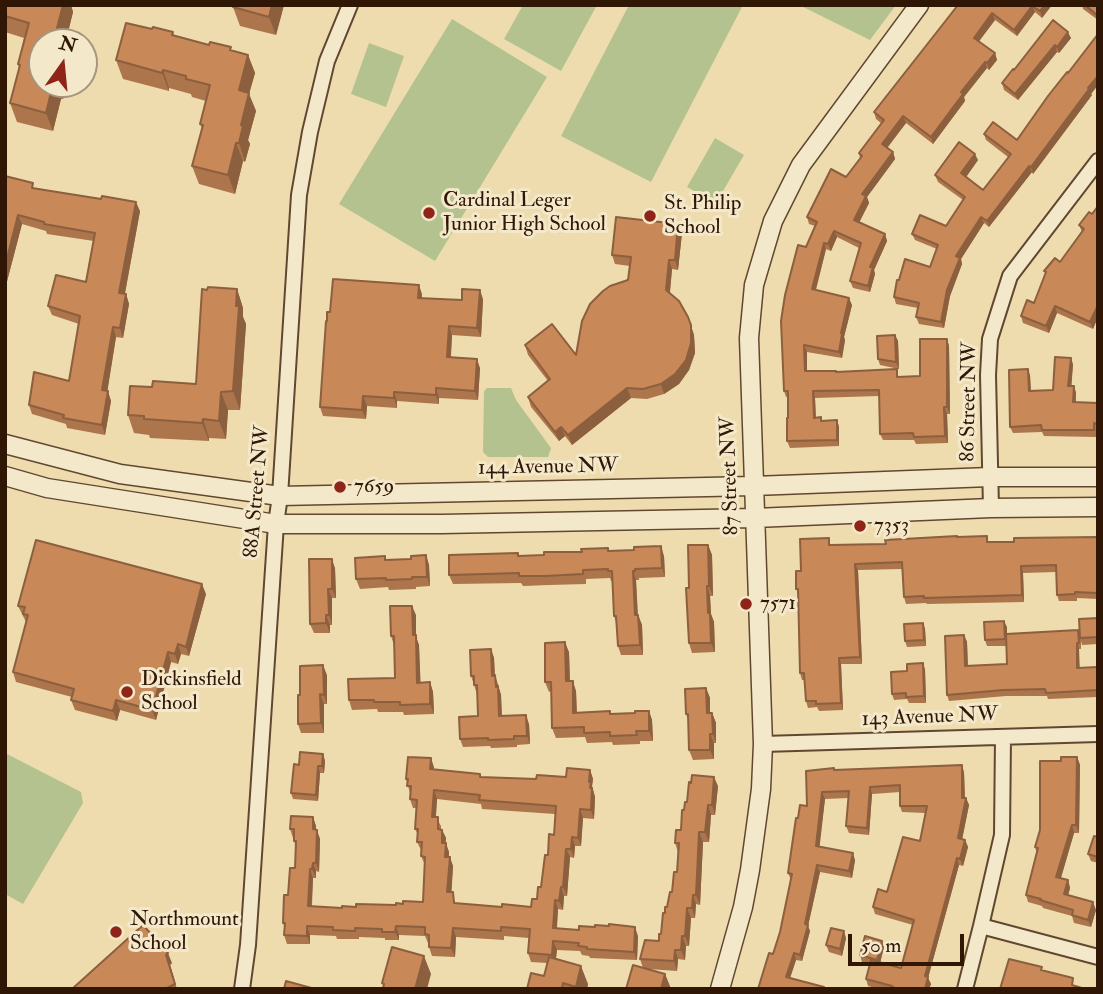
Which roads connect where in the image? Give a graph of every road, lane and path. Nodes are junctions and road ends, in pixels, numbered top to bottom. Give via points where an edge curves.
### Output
1 (350, 5) edge
2 (919, 5) edge
3 (1098, 161) edge
4 (5, 444) edge
5 (5, 476) edge
6 (990, 477) junction
7 (1098, 477) edge
8 (754, 486) junction
9 (280, 496) junction
10 (1098, 507) edge
11 (991, 508) junction
12 (755, 518) junction
13 (276, 524) junction
14 (1098, 734) edge
15 (1003, 737) junction
16 (763, 744) junction
17 (981, 926) junction
18 (1098, 957) edge
19 (242, 989) edge
20 (720, 989) edge
21 (965, 989) edge

1 - 9 street, 88A Street NW via 327,61 299,195
2 - 8 street, 87 Street NW via 801,165 773,221 754,285 749,338
3 - 6 street, 86 Street NW via 1010,276 990,339
4 - 9 street, 144 Avenue NW via 120,474
5 - 13 street via 47,488
6 - 7 street, 144 Avenue NW
6 - 8 street, 144 Avenue NW
6 - 11 street, 86 Street NW
8 - 9 street, 144 Avenue NW
8 - 12 street, 87 Street NW
9 - 13 street, 88A Street NW
10 - 11 street
11 - 12 street
12 - 13 street
12 - 16 street, 87 Street NW
13 - 19 street, 88A Street NW
14 - 15 street, 143 Avenue NW
15 - 16 street, 143 Avenue NW
15 - 17 street via 1002,835
16 - 20 street, 87 Street NW via 750,870
17 - 18 street
17 - 21 street

